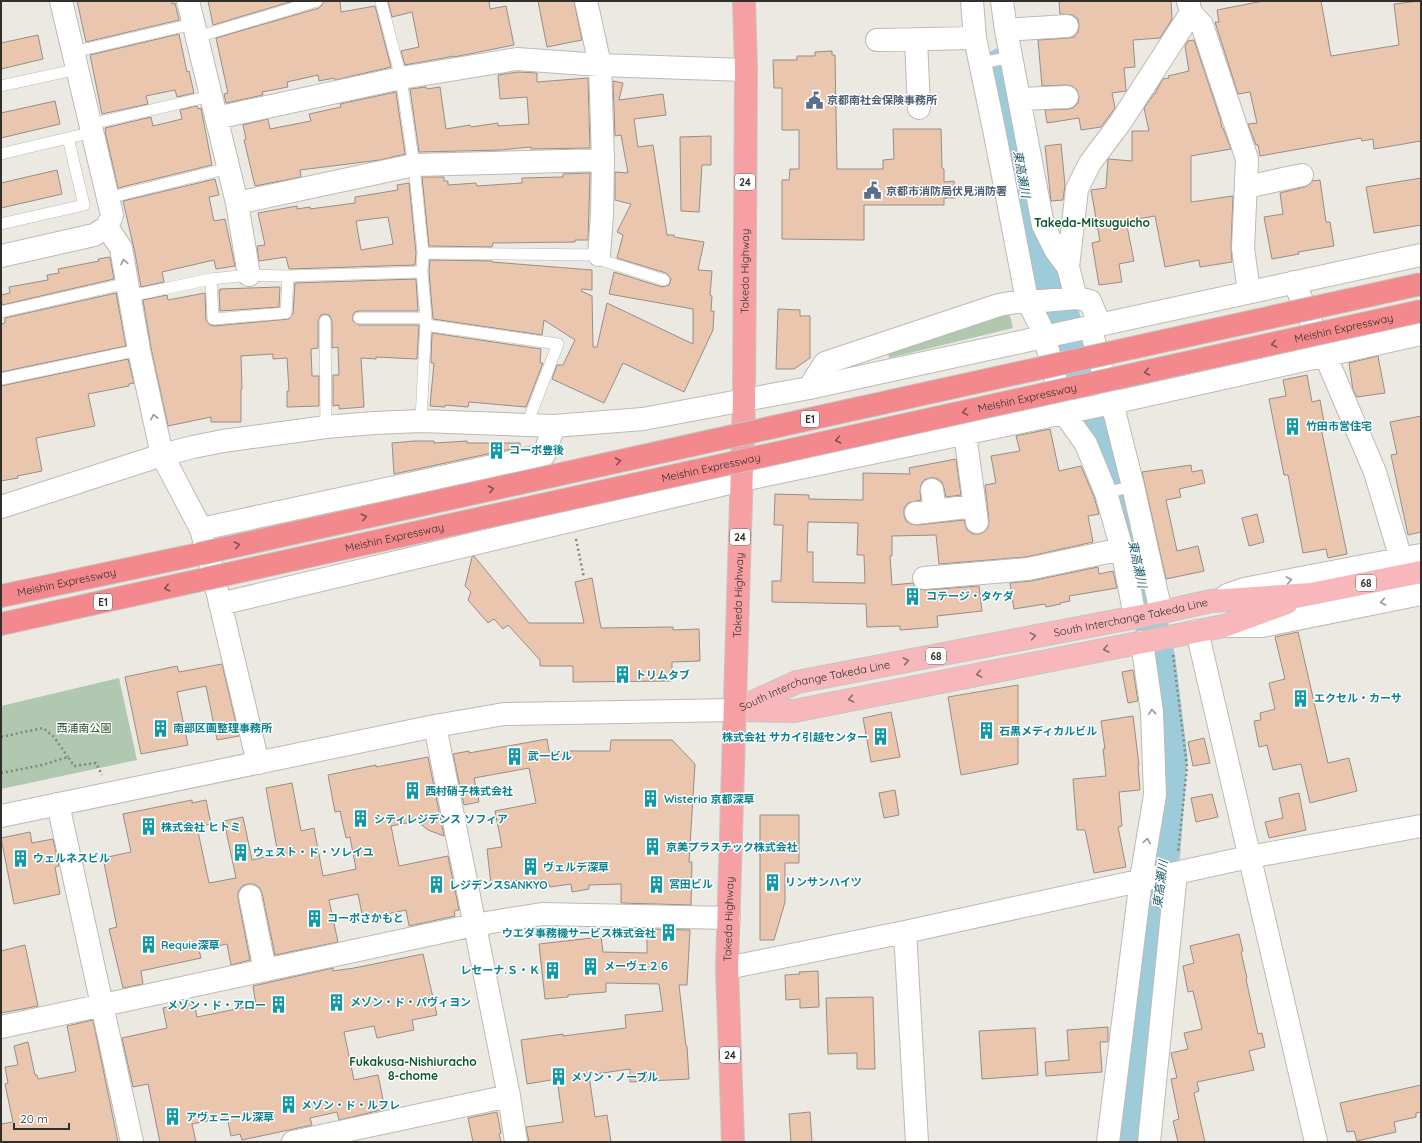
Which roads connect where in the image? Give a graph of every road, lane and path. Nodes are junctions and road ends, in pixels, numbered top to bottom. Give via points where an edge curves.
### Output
1 (61, 1) edge
2 (188, 1) edge
3 (317, 1) edge
4 (381, 1) edge
5 (586, 1) edge
6 (744, 1) edge
7 (972, 1) edge
8 (1002, 1) edge
9 (1190, 7) edge
10 (1067, 26) dead end
11 (195, 30) junction
12 (1006, 30) junction
13 (975, 38) junction
14 (916, 39) junction
15 (877, 40) dead end
16 (1012, 58) junction
17 (75, 60) junction
18 (981, 63) junction
19 (600, 65) junction
20 (746, 70) junction
21 (401, 78) junction
22 (1, 86) edge
23 (211, 96) junction
24 (1067, 97) dead end
25 (1020, 100) junction
26 (919, 108) dead end
27 (216, 118) junction
28 (1025, 123) junction
29 (92, 128) junction
30 (994, 129) junction
31 (68, 138) junction
32 (1, 154) edge
33 (603, 160) junction
34 (414, 165) junction
35 (229, 168) junction
36 (1302, 175) dead end
37 (1246, 187) junction
38 (108, 198) junction
39 (237, 203) junction
40 (1, 224) edge
41 (107, 227) junction
42 (423, 253) junction
43 (599, 255) junction
44 (1421, 255) edge
45 (1, 256) edge
46 (1068, 267) junction
47 (422, 272) junction
48 (249, 275) junction
49 (288, 276) junction
50 (211, 278) junction
51 (664, 280) dead end
52 (1294, 282) junction
53 (1421, 284) edge
54 (129, 290) junction
55 (1249, 292) junction
56 (1073, 298) junction
57 (1035, 300) junction
58 (1421, 311) edge
59 (1, 312) edge
60 (359, 318) dead end
61 (324, 320) dead end
62 (426, 322) junction
63 (1095, 326) junction
64 (1421, 334) edge
65 (1043, 337) junction
66 (139, 350) junction
67 (1325, 355) junction
68 (1, 379) edge
69 (809, 388) junction
70 (744, 400) junction
71 (1108, 404) junction
72 (1071, 412) junction
73 (421, 422) junction
74 (527, 424) junction
75 (554, 426) junction
76 (326, 427) junction
77 (965, 434) junction
78 (162, 455) junction
79 (742, 480) junction
80 (1120, 489) junction
81 (928, 504) dead end
82 (1, 508) edge
83 (201, 529) junction
84 (1122, 549) junction
85 (579, 553) dead end
86 (1411, 557) edge
87 (1421, 572) edge
88 (584, 578) dead end
89 (924, 578) dead end
90 (74, 580) junction
91 (1, 591) edge
92 (1311, 594) junction
93 (1421, 594) edge
94 (1, 596) edge
95 (1211, 601) junction
96 (220, 604) junction
97 (82, 606) junction
98 (1148, 615) junction
99 (1, 624) edge
100 (1224, 626) junction
101 (1196, 631) junction
102 (1, 636) edge
103 (1143, 642) junction
104 (1170, 644) junction
105 (735, 710) junction
106 (435, 726) junction
107 (1, 737) edge
108 (68, 757) junction
109 (258, 763) junction
110 (1, 773) edge
111 (103, 776) dead end
112 (58, 804) junction
113 (1, 816) edge
114 (1421, 826) edge
115 (1249, 857) junction
116 (1175, 873) junction
117 (1144, 879) junction
118 (250, 896) dead end
119 (729, 918) junction
120 (474, 925) junction
121 (905, 932) junction
122 (727, 968) junction
123 (265, 970) junction
124 (102, 1004) junction
125 (1, 1027) edge
126 (509, 1096) junction
127 (132, 1142) edge
128 (293, 1142) edge
129 (516, 1142) edge
130 (733, 1142) edge
131 (917, 1142) edge
132 (1108, 1142) edge
133 (1149, 1142) edge
134 (1316, 1142) edge

1 - 17 street
2 - 11 street
3 - 11 lane
4 - 21 lane
5 - 19 street
6 - 20 highway, Takeda Highway / 24
7 - 13 street
8 - 12 street
9 - 37 street via 1202,24 1248,159
9 - 46 street via 1120,123 1090,163 1077,189
10 - 12 street
11 - 17 lane
11 - 23 street
12 - 16 street
13 - 14 street
13 - 18 street
14 - 15 street
14 - 26 street
16 - 18 lane
16 - 25 street
17 - 22 lane
17 - 29 street
18 - 30 street
19 - 20 street
19 - 21 street via 517,59
19 - 33 street
20 - 70 highway, Takeda Highway / 24
21 - 27 street
21 - 34 lane
23 - 27 street
23 - 29 lane
24 - 25 street
25 - 28 street
27 - 35 street
28 - 30 street
28 - 46 street via 1044,225 1056,251
29 - 31 lane
29 - 38 street
30 - 57 street
31 - 32 lane
31 - 40 lane via 84,205
33 - 34 street
33 - 43 street
34 - 39 street
34 - 42 lane
35 - 38 lane
35 - 39 street
36 - 37 street
37 - 55 street via 1243,248
38 - 41 street via 112,215
39 - 48 street
41 - 45 street via 94,235
54 -> 41 street via 121,248
42 - 43 lane
42 - 47 lane
43 - 51 lane via 604,261
44 - 52 street
46 - 56 street
47 - 49 lane
47 - 62 lane
48 - 49 lane
48 - 50 lane
49 - 50 lane via 286,313 213,319
50 - 54 lane
52 - 55 street
52 - 67 street
90 -> 53 highway, Meishin Expressway / E1, bridge
54 - 59 lane
54 - 66 street
55 - 63 street
56 - 57 street
56 - 63 street via 1090,301
57 - 65 street
57 - 69 street via 999,305 825,363
58 -> 97 highway, Meishin Expressway / E1, bridge
60 - 62 lane
61 - 76 lane
62 - 73 lane
62 - 74 lane via 558,344
63 - 65 street
63 - 71 street
64 - 67 street
65 - 69 street
65 - 72 street
66 - 68 lane
78 -> 66 street
67 - 71 street
67 - 86 street
69 - 70 street
70 - 75 street via 643,419
70 - 79 highway, Takeda Highway / 24
71 - 72 street
71 - 80 street
72 - 77 street
72 - 80 street via 1086,444
73 - 74 street
73 - 76 street
74 - 75 street
75 - 83 street via 544,455
76 - 78 street via 223,441
77 - 79 street
77 - 81 street via 976,514
78 - 82 street
78 - 83 street
79 - 96 street
79 - 105 highway, Takeda Highway / 24
80 - 84 street
80 - 98 street
83 - 96 street
84 - 89 street via 1028,569
84 - 98 street
85 - 88 path
95 -> 86 street via 1244,589
87 - 92 main road, South Interchange Takeda Line / 68
90 - 91 highway
90 - 94 highway, Meishin Expressway / E1
92 - 95 main road, South Interchange Takeda Line / 68
92 - 100 main road, South Interchange Takeda Line / 68
93 -> 100 street via 1262,626
95 - 98 main road, South Interchange Takeda Line / 68
96 - 109 street
97 - 99 highway, Meishin Expressway / E1
97 - 102 highway
105 -> 98 main road, South Interchange Takeda Line / 68 via 797,682
100 - 101 main road, South Interchange Takeda Line / 68
101 - 104 main road, South Interchange Takeda Line / 68
101 - 115 street
103 - 104 main road, South Interchange Takeda Line / 68
103 -> 105 main road, South Interchange Takeda Line / 68 via 794,711
117 -> 103 street via 1155,795 1152,712
104 - 116 path via 1187,767
105 - 106 street via 504,714
105 - 119 highway, Takeda Highway / 24
106 - 109 street
106 - 120 street
107 - 108 path via 43,728 54,737
108 - 110 path
108 - 111 path via 74,766 96,763
109 - 112 street
112 - 113 street
112 - 124 street
114 - 115 street
115 - 116 street
115 - 134 street
116 - 117 street
116 - 133 street
117 - 121 street
117 - 132 street
118 - 123 street
119 - 120 street via 542,914
119 - 122 highway, Takeda Highway / 24
120 - 123 street
120 - 126 street
121 - 122 street
121 - 131 street
122 - 130 highway, Takeda Highway / 24
123 - 124 street
124 - 125 street
124 - 127 street
126 - 128 street
126 - 129 street

